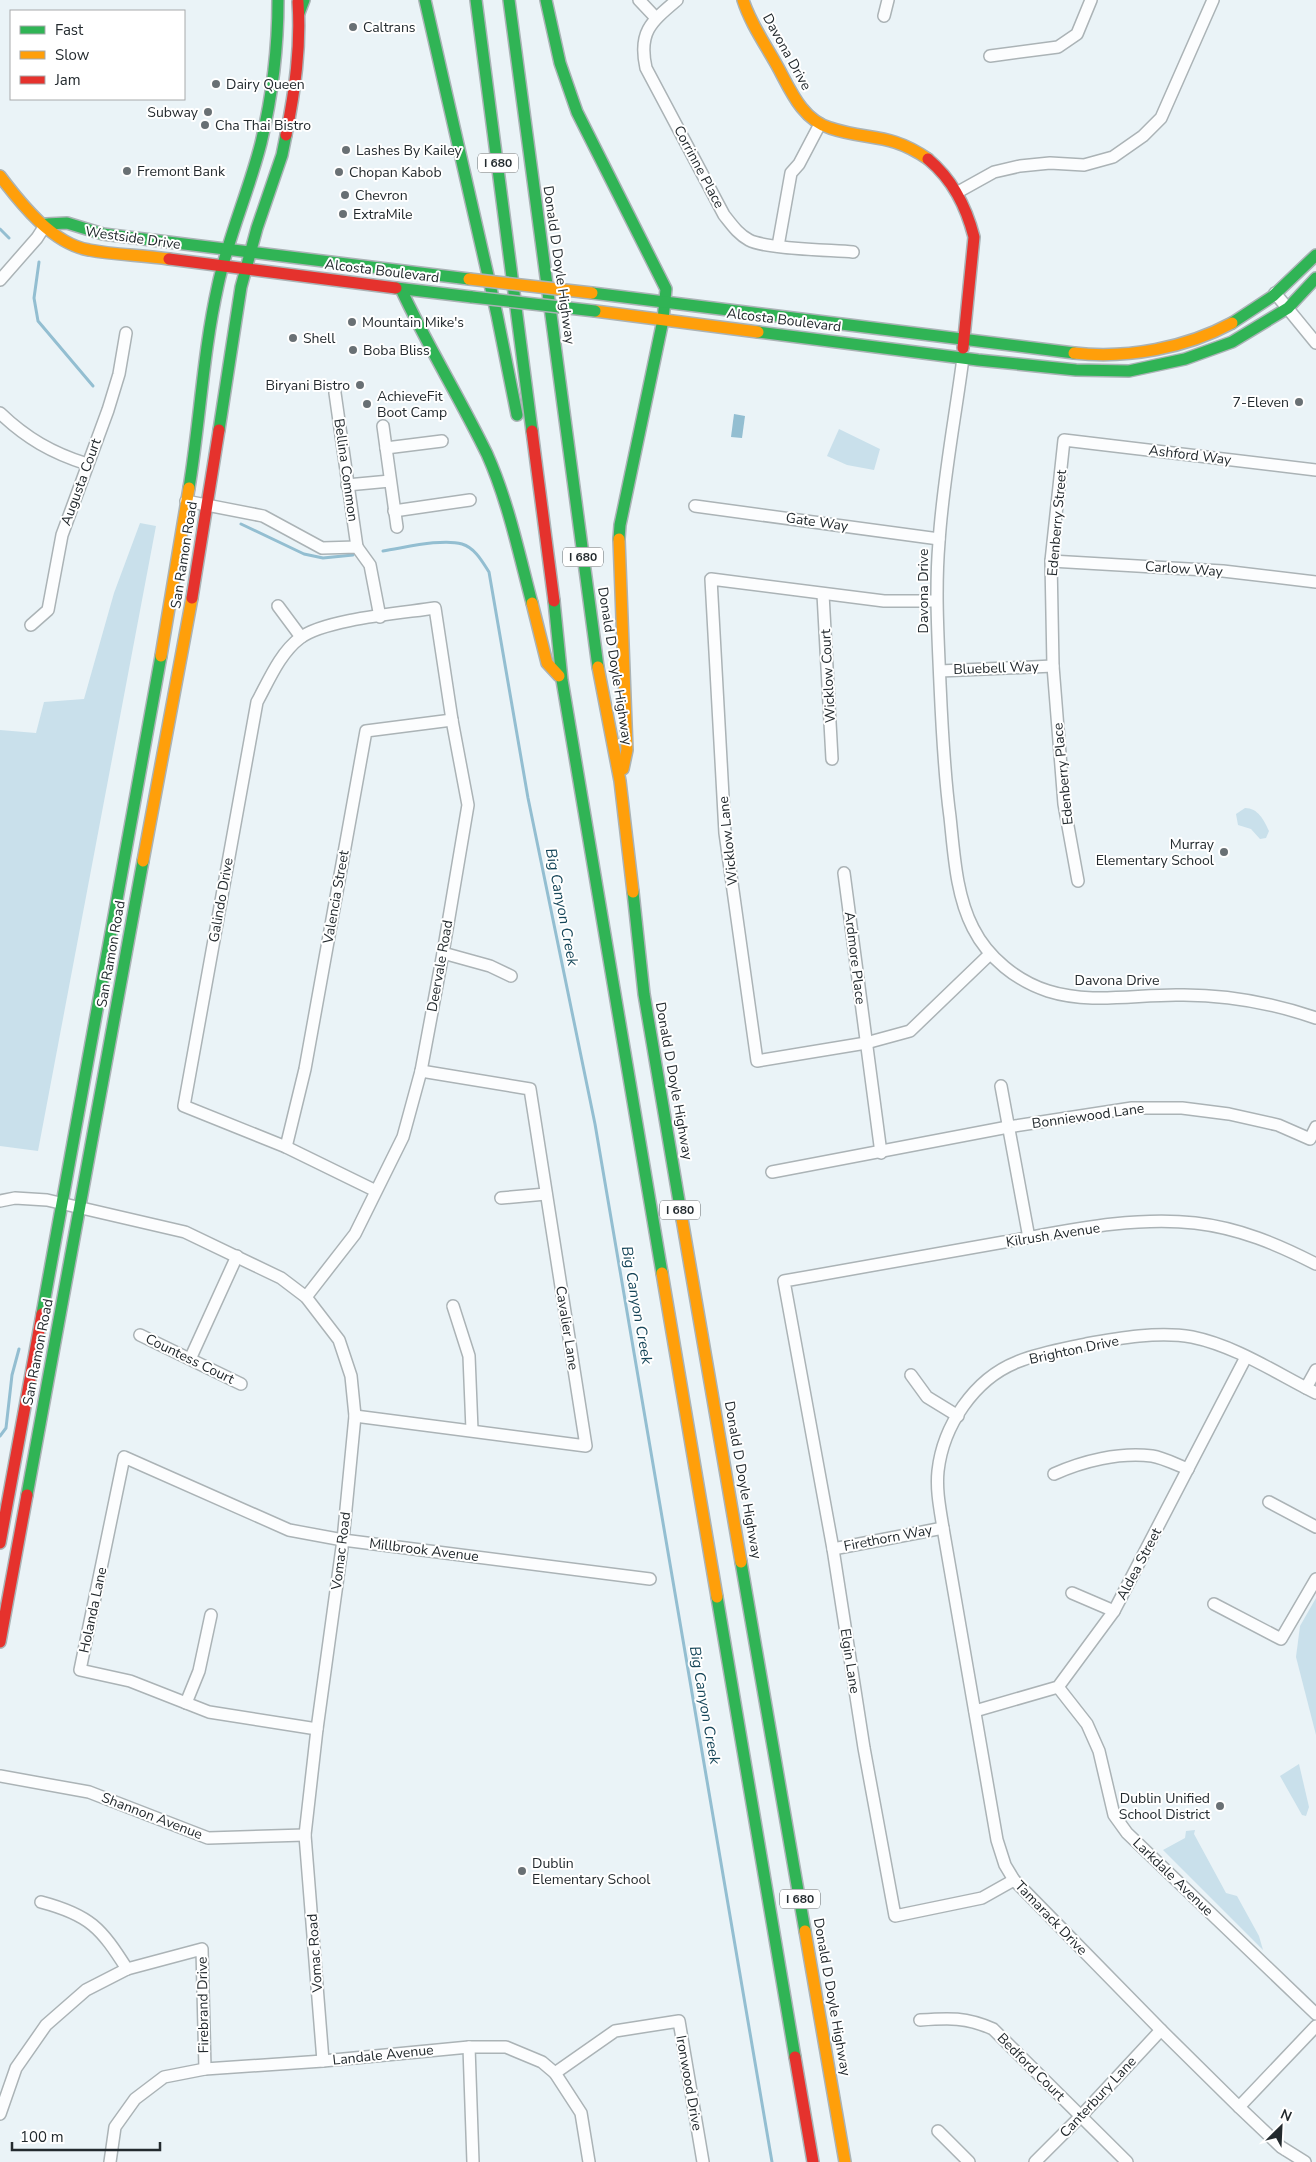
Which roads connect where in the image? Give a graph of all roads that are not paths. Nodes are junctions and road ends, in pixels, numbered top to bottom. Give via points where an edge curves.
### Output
1 (278, 0) edge
2 (298, 0) edge
3 (304, 0) edge
4 (426, 0) edge
5 (476, 0) edge
6 (508, 0) edge
7 (546, 0) edge
8 (639, 0) edge
9 (677, 0) edge
10 (743, 0) edge
11 (888, 0) edge
12 (1091, 0) edge
13 (1213, 0) edge
14 (278, 13) junction
15 (299, 13) junction
16 (884, 16) dead end
17 (656, 18) junction
18 (990, 56) dead end
19 (296, 81) junction
20 (820, 124) junction
21 (0, 176) edge
22 (958, 192) junction
23 (46, 224) junction
24 (778, 246) junction
25 (228, 249) junction
26 (250, 252) junction
27 (853, 252) dead end
28 (1316, 255) edge
29 (223, 266) junction
30 (245, 270) junction
31 (1316, 278) edge
32 (0, 280) edge
33 (401, 289) junction
34 (1275, 294) junction
35 (665, 301) junction
36 (1288, 308) junction
37 (663, 320) junction
38 (126, 333) dead end
39 (964, 338) junction
40 (1316, 343) edge
41 (963, 358) junction
42 (335, 393) dead end
43 (0, 413) edge
44 (383, 426) dead end
45 (1064, 440) joint
46 (442, 441) dead end
47 (386, 448) junction
48 (87, 464) junction
49 (1316, 470) edge
50 (390, 481) junction
51 (348, 485) junction
52 (470, 500) dead end
53 (186, 501) junction
54 (207, 505) junction
55 (695, 506) dead end
56 (394, 511) junction
57 (396, 527) dead end
58 (939, 539) junction
59 (357, 547) junction
60 (1051, 561) junction
61 (551, 573) junction
62 (1316, 582) edge
63 (824, 594) junction
64 (936, 601) junction
65 (278, 606) dead end
66 (436, 608) joint
67 (380, 617) junction
68 (31, 625) dead end
69 (301, 637) junction
70 (1053, 666) junction
71 (940, 671) junction
72 (562, 680) junction
73 (452, 720) junction
74 (832, 759) dead end
75 (620, 781) junction
76 (844, 873) dead end
77 (1078, 881) dead end
78 (443, 953) junction
79 (990, 954) junction
80 (511, 976) dead end
81 (1316, 1018) edge
82 (866, 1043) junction
83 (421, 1071) junction
84 (1001, 1086) dead end
85 (1008, 1127) junction
86 (1316, 1127) edge
87 (286, 1147) junction
88 (881, 1153) junction
89 (772, 1172) dead end
90 (376, 1191) junction
91 (546, 1194) junction
92 (501, 1198) dead end
93 (0, 1201) edge
94 (62, 1203) junction
95 (81, 1207) junction
96 (1029, 1238) junction
97 (237, 1256) junction
98 (1316, 1264) edge
99 (784, 1281) joint
100 (306, 1297) junction
101 (453, 1306) dead end
102 (140, 1335) dead end
103 (1246, 1357) junction
104 (190, 1358) junction
105 (1316, 1370) edge
106 (911, 1375) dead end
107 (241, 1384) dead end
108 (1311, 1391) edge
109 (355, 1416) junction
110 (958, 1416) junction
111 (472, 1430) junction
112 (124, 1457) joint
113 (1188, 1469) junction
114 (1054, 1474) dead end
115 (1269, 1502) dead end
116 (1316, 1526) edge
117 (943, 1528) junction
118 (343, 1540) junction
119 (0, 1543) edge
120 (833, 1549) junction
121 (650, 1579) dead end
122 (1316, 1579) edge
123 (1072, 1593) dead end
124 (1214, 1604) dead end
125 (1114, 1611) junction
126 (211, 1615) dead end
127 (0, 1642) edge
128 (1058, 1687) junction
129 (186, 1703) junction
130 (975, 1711) junction
131 (317, 1730) junction
132 (0, 1776) edge
133 (305, 1835) junction
134 (1014, 1880) junction
135 (41, 1902) dead end
136 (127, 1969) junction
137 (1316, 2014) edge
138 (920, 2020) dead end
139 (1316, 2026) edge
140 (1160, 2030) junction
141 (468, 2047) junction
142 (323, 2061) junction
143 (205, 2068) junction
144 (556, 2073) junction
145 (1240, 2107) junction
146 (0, 2114) edge
147 (1081, 2116) junction
148 (938, 2131) dead end
149 (110, 2162) edge
150 (473, 2162) edge
151 (589, 2162) edge
152 (703, 2162) edge
153 (813, 2162) edge
154 (845, 2162) edge
155 (969, 2162) edge
156 (1035, 2162) edge
157 (1127, 2162) edge
158 (1305, 2162) edge

1 - 14 main road, San Ramon Road
2 - 15 main road
3 - 15 main road
4 - 61 main road via 497,315 538,537
5 - 61 main road, I 680
6 - 75 main road, Donald D Doyle Highway / I 680 via 601,688
7 - 35 main road via 568,88 589,137 666,289
8 - 17 street
9 - 17 street, Corrinne Place
10 - 20 main road, Davona Drive via 798,104
11 - 16 street
12 - 18 street via 1077,34 1058,47
13 - 22 street via 1161,118 1143,136 1113,157 1084,165 1050,163 1020,166 994,172
14 - 19 main road via 287,26 286,69
14 - 25 main road, San Ramon Road via 278,39 261,142
15 - 19 main road, San Ramon Road
17 - 24 street, Corrinne Place via 646,35 643,54 646,68 724,215 750,241
19 - 26 main road, San Ramon Road via 282,155
20 - 22 main road, Davona Drive via 843,132 899,142 928,159
20 - 24 street via 791,173
21 - 23 main road, Westside Drive via 21,204
22 - 39 main road, Davona Drive via 974,236
23 - 25 main road, Westside Drive via 67,222 103,234
23 - 29 main road, Westside Drive via 66,242 88,250
23 - 32 street
24 - 27 street, Corrinne Place
25 - 26 main road, Alcosta Boulevard
25 - 29 main road, San Ramon Road
26 - 30 main road, San Ramon Road
26 - 35 main road, Alcosta Boulevard, bridge
28 - 34 main road, Alcosta Boulevard
29 - 30 main road, Alcosta Boulevard
29 - 53 main road, San Ramon Road via 204,367 200,419
30 - 33 main road, Alcosta Boulevard
30 - 54 main road, San Ramon Road
31 - 36 main road, Alcosta Boulevard
33 - 37 main road, Alcosta Boulevard, bridge
33 - 72 main road via 487,455 507,509 547,663
34 - 36 street
34 - 39 main road, Alcosta Boulevard via 1225,326 1185,344 1152,350 1086,354
35 - 37 main road
35 - 39 main road, Alcosta Boulevard
36 - 40 street
36 - 41 main road, Alcosta Boulevard via 1232,342 1185,359 1129,371 1076,370
37 - 41 main road, Alcosta Boulevard
37 - 75 main road via 620,525 618,555 627,750
38 - 48 street, Augusta Court via 119,374
39 - 41 main road, Davona Drive
41 - 58 street, Davona Drive
42 - 51 street, Bellina Common
43 - 48 street via 47,449
44 - 47 street
45 - 49 street, Ashford Way
45 - 60 street, Edenberry Street
46 - 47 street
47 - 50 street
48 - 68 street, Augusta Court via 62,536 48,610
50 - 51 street
50 - 56 street
51 - 59 street, Bellina Common
52 - 56 street
53 - 54 street
53 - 94 main road, San Ramon Road via 143,759
54 - 59 street via 263,516 322,548
54 - 95 main road, San Ramon Road
55 - 58 street, Gate Way
56 - 57 street
58 - 64 street, Davona Drive
59 - 67 street via 370,564
60 - 62 street, Carlow Way via 1223,571
60 - 70 street, Edenberry Street
61 - 72 main road, I 680
63 - 64 street, Wicklow Lane
63 - 74 street, Wicklow Court
63 - 82 street, Wicklow Lane via 711,579 725,833 757,1061
64 - 71 street, Davona Drive
65 - 69 street
66 - 67 street, Galindo Drive
66 - 73 street, Deervale Road
67 - 69 street, Galindo Drive via 336,623
69 - 87 street, Galindo Drive via 278,662 257,702 184,1106
70 - 71 street, Bluebell Way
70 - 77 street, Edenberry Place via 1064,804
71 - 79 street, Davona Drive via 945,778 957,872 973,929
72 - 153 main road, I 680
73 - 78 street, Deervale Road via 468,805
73 - 87 street, Valencia Street via 366,731 305,1069
75 - 154 main road, Donald D Doyle Highway / I 680 via 644,994
76 - 82 street, Ardmore Place
78 - 80 street via 490,966
78 - 83 street, Deervale Road
79 - 81 street, Davona Drive via 1018,977 1047,990 1077,997 1213,997 1254,1002
79 - 82 street, Wicklow Lane via 910,1031
82 - 88 street, Ardmore Place
83 - 90 street, Deervale Road via 403,1137
83 - 91 street, Cavalier Lane via 530,1089
84 - 85 street
85 - 86 street, Bonniewood Lane via 1132,1108 1182,1108 1278,1125 1310,1139
85 - 88 street, Bonniewood Lane
85 - 96 street
87 - 90 street, Galindo Drive
88 - 89 street, Bonniewood Lane
90 - 100 street, Deervale Road via 355,1234
91 - 92 street
91 - 111 street, Cavalier Lane via 586,1446
93 - 94 street, Vomac Road via 30,1198
94 - 95 street, Vomac Road
94 - 119 main road, San Ramon Road
95 - 97 street, Vomac Road via 185,1232
95 - 127 main road, San Ramon Road
96 - 98 street, Kilrush Avenue via 1144,1220 1196,1223 1241,1231
96 - 99 street, Kilrush Avenue
97 - 100 street, Vomac Road via 281,1278
97 - 104 street
99 - 120 street, Elgin Lane
100 - 109 street, Vomac Road via 339,1340 350,1376
101 - 111 street via 469,1356
102 - 104 street, Countess Court
103 - 108 street, Brighton Drive
103 - 110 street, Brighton Drive via 1226,1347 1191,1337 1162,1335 1104,1341 1016,1362 990,1377 972,1394
103 - 113 street, Aldea Street
104 - 107 street, Countess Court
105 - 108 street
106 - 110 street via 927,1397
109 - 111 street, Cavalier Lane
109 - 118 street, Vomac Road
110 - 117 street, Brighton Drive via 946,1440 938,1471
112 - 118 street, Millbrook Avenue via 289,1530
112 - 129 street, Holanda Lane via 80,1670 130,1681
113 - 114 street via 1154,1456 1132,1455 1077,1464
113 - 125 street, Aldea Street
115 - 116 street
117 - 120 street, Firethorn Way
117 - 130 street, Tamarack Drive
118 - 121 street, Millbrook Avenue
118 - 131 street, Vomac Road
120 - 134 street, Elgin Lane via 864,1748 895,1916 982,1898
122 - 124 street via 1281,1639
123 - 125 street
125 - 128 street, Aldea Street
126 - 129 street via 199,1671
128 - 130 street
128 - 137 street, Larkdale Avenue via 1087,1724 1099,1751 1114,1815 1127,1833
129 - 131 street, Holanda Lane via 209,1712
130 - 134 street, Tamarack Drive via 997,1840
131 - 133 street, Vomac Road
132 - 133 street, Shannon Avenue via 89,1792 208,1838
133 - 142 street, Vomac Road
134 - 140 street, Tamarack Drive
135 - 136 street via 82,1917 105,1936
136 - 143 street, Firebrand Drive via 202,1949
136 - 146 street, Firebrand Drive via 86,1990 46,2025 16,2068
138 - 147 street, Bedford Court via 972,2020 993,2029
139 - 145 street
140 - 145 street, Tamarack Drive
140 - 147 street, Canterbury Lane
141 - 142 street, Landale Avenue
141 - 144 street, Landale Avenue via 506,2048 542,2062
141 - 150 street
142 - 143 street, Landale Avenue
143 - 149 street, Landale Avenue via 164,2077 135,2099 115,2127
144 - 151 street via 581,2113
144 - 152 street, Ironwood Drive via 615,2031 678,2021
145 - 158 street, Tamarack Drive via 1280,2147
147 - 156 street, Canterbury Lane
147 - 157 street, Bedford Court
148 - 155 street

